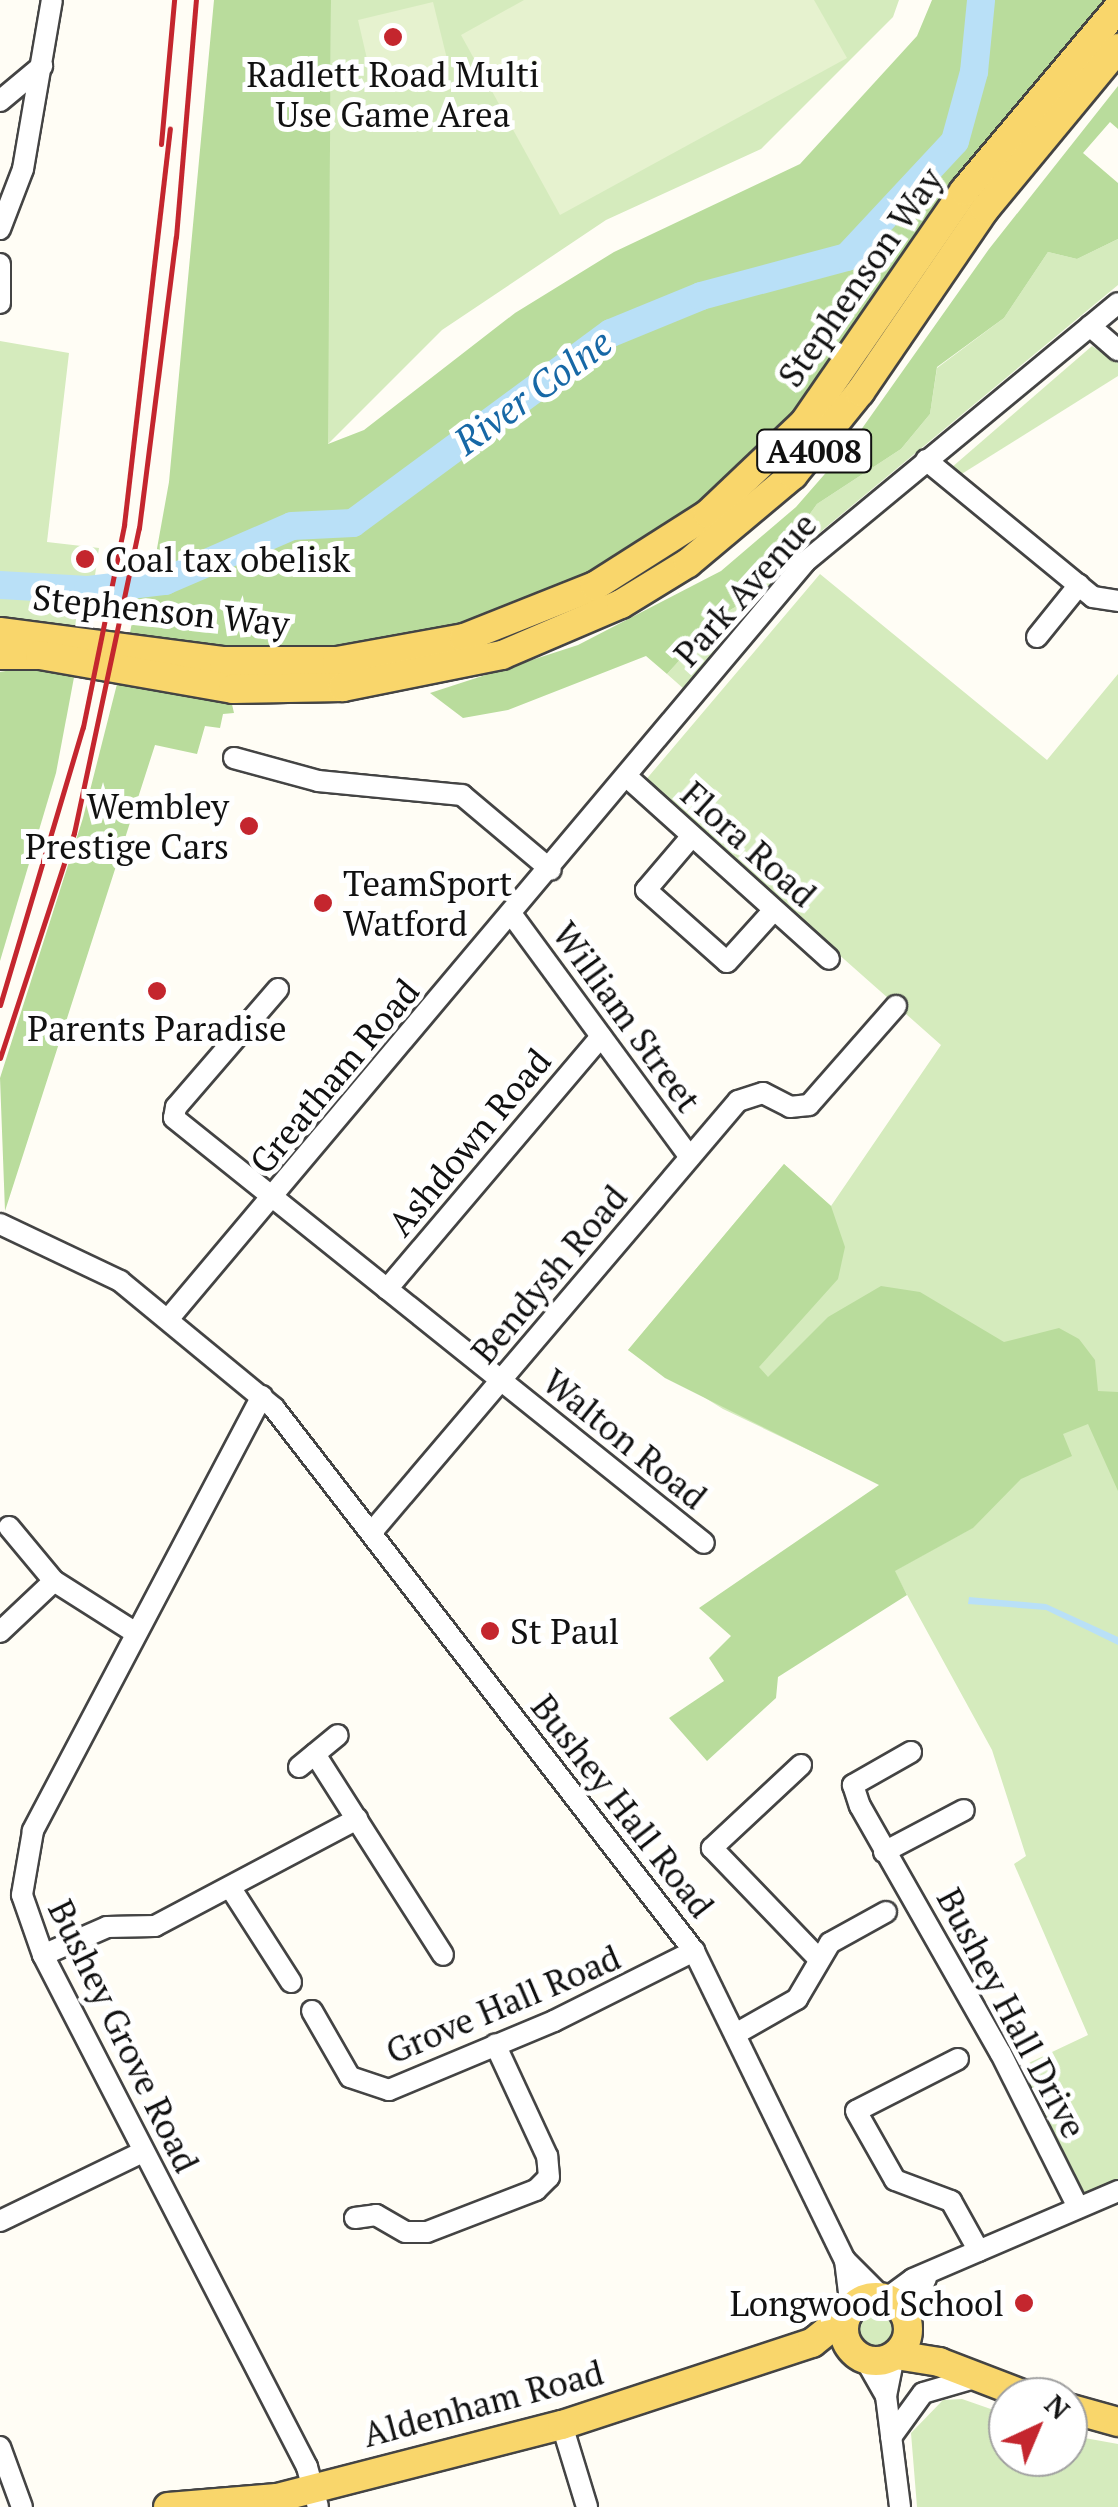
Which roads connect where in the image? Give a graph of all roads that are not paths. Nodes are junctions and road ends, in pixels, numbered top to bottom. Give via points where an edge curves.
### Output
1 (52, 0) edge
2 (1118, 8) edge
3 (1118, 48) edge
4 (42, 66) junction
5 (0, 101) edge
6 (0, 229) edge
7 (0, 264) edge
8 (1118, 303) edge
9 (0, 304) edge
10 (1090, 326) junction
11 (1118, 350) edge
12 (926, 460) junction
13 (1079, 585) junction
14 (1118, 601) edge
15 (0, 632) edge
16 (1037, 636) dead end
17 (0, 655) edge
18 (234, 758) dead end
19 (626, 776) junction
20 (582, 828) joint
21 (692, 836) junction
22 (551, 870) junction
23 (774, 910) junction
24 (512, 915) junction
25 (829, 960) dead end
26 (278, 988) dead end
27 (896, 1006) dead end
28 (601, 1037) junction
29 (690, 1157) junction
30 (273, 1197) junction
31 (0, 1224) edge
32 (386, 1289) junction
33 (170, 1317) junction
34 (502, 1382) junction
35 (262, 1396) junction
36 (9, 1527) dead end
37 (371, 1533) junction
38 (704, 1543) dead end
39 (54, 1581) junction
40 (0, 1632) edge
41 (136, 1633) junction
42 (338, 1734) dead end
43 (911, 1752) dead end
44 (801, 1764) dead end
45 (964, 1810) dead end
46 (356, 1820) junction
47 (884, 1852) junction
48 (230, 1887) junction
49 (886, 1912) dead end
50 (694, 1951) junction
51 (42, 1955) junction
52 (443, 1955) dead end
53 (818, 1958) junction
54 (291, 1982) dead end
55 (312, 2011) dead end
56 (738, 2032) junction
57 (494, 2044) junction
58 (958, 2059) dead end
59 (143, 2152) junction
60 (1118, 2191) edge
61 (1078, 2207) junction
62 (355, 2218) dead end
63 (0, 2221) edge
64 (979, 2251) junction
65 (845, 2260) junction
66 (926, 2278) junction
67 (884, 2298) junction
68 (849, 2311) junction
69 (908, 2322) junction
70 (812, 2344) junction
71 (895, 2355) junction
72 (862, 2357) junction
73 (939, 2362) junction
74 (974, 2378) junction
75 (988, 2383) edge
76 (886, 2396) junction
77 (1088, 2414) edge
78 (1118, 2422) edge
79 (562, 2425) junction
80 (890, 2439) junction
81 (0, 2447) edge
82 (316, 2497) edge
83 (188, 2506) edge
84 (22, 2507) edge
85 (168, 2507) edge
86 (586, 2507) edge
87 (900, 2507) edge

1 - 4 street
2 - 15 main road, Stephenson Way / A4008 via 964,191 841,372 778,451 672,540 595,586 464,638 337,661 204,660
3 - 17 main road, Stephenson Way / A4008 via 986,208 860,392 793,475 688,563 621,604 502,655 344,687 233,689
4 - 5 street
4 - 6 street via 23,169
7 - 9 street
8 - 10 street, Park Avenue
10 - 11 street
10 - 12 street, Park Avenue
12 - 13 street
12 - 19 street, Park Avenue via 805,562
13 - 14 street via 1093,597
13 - 16 street
18 - 22 street via 318,782 462,795
19 - 20 street, Park Avenue
19 - 21 street, Flora Road
20 - 22 street, Greatham Road
21 - 23 street, Flora Road
21 - 23 street via 646,890 658,901 727,962
22 - 24 street, Greatham Road
23 - 25 street, Flora Road
24 - 28 street, William Street
24 - 30 street, Greatham Road
26 - 30 street, Walton Road via 173,1111
27 - 29 street, Bendysh Road via 816,1100 790,1107 764,1092 748,1094
28 - 29 street, William Street
28 - 32 street, Ashdown Road
29 - 34 street, Bendysh Road
30 - 32 street, Walton Road
30 - 33 street, Greatham Road
31 - 33 street, Bushey Hall Road via 120,1281
32 - 34 street, Walton Road
33 - 35 street, Bushey Hall Road
34 - 37 street, Bendysh Road
34 - 38 street, Walton Road
35 - 37 street, Bushey Hall Road
35 - 41 street, Bushey Grove Road
36 - 39 street
37 - 50 street, Bushey Hall Road
39 - 40 street
39 - 41 street
41 - 51 street, Bushey Grove Road via 25,1852 22,1895
42 - 46 street via 307,1760
43 - 47 street, Bushey Hall Drive via 853,1785
44 - 53 street via 712,1848
45 - 47 street
46 - 48 street
46 - 52 street
47 - 61 street, Bushey Hall Drive via 1001,2054
48 - 51 street via 155,1926 107,1927
48 - 54 street
49 - 53 street via 838,1937
50 - 56 street, Bushey Hall Road
50 - 57 street, Grove Hall Road
51 - 59 street, Bushey Grove Road
53 - 56 street via 797,1999
55 - 57 street, Grove Hall Road via 343,2068 379,2090 402,2087
56 - 65 street, Bushey Hall Road
57 - 62 street via 547,2156 548,2177 536,2190 403,2240 376,2215
58 - 64 street via 856,2111 895,2180 952,2201
59 - 63 street
59 - 82 street, Bushey Grove Road
60 - 61 street
61 - 64 street
64 - 66 street
65 - 67 street, Bushey Hall Road
65 - 68 street, Bushey Hall Road
66 - 67 street
66 - 69 street
67 - 68 main road
67 - 69 main road
68 - 70 main road, Aldenham Road
68 - 72 main road via 846,2341
69 - 71 main road
69 - 73 main road
70 - 72 main road
70 - 79 main road, Aldenham Road
71 - 72 main road
71 - 73 main road
71 - 76 street
72 - 76 street
73 - 74 main road
74 - 75 main road
74 - 80 street via 922,2393
76 - 80 street
77 - 78 main road
79 - 82 main road, Aldenham Road
79 - 86 street
80 - 87 street
81 - 84 street
82 - 83 main road, Aldenham Road
83 - 85 main road, Aldenham Road

